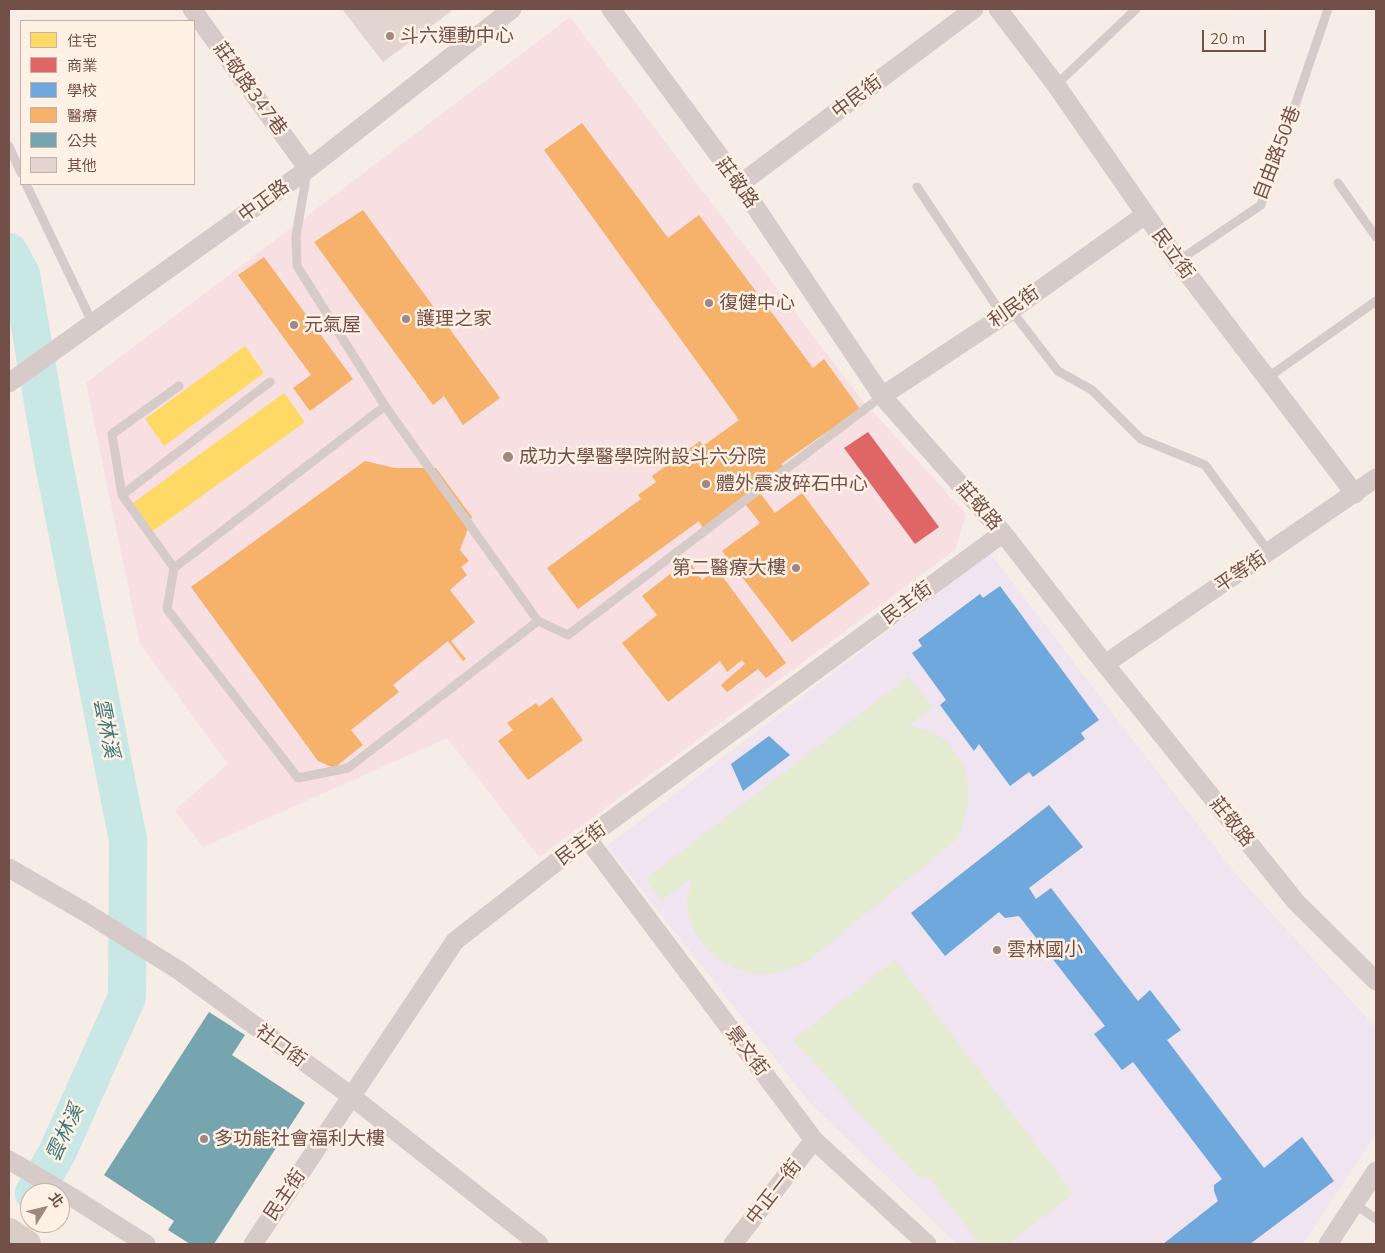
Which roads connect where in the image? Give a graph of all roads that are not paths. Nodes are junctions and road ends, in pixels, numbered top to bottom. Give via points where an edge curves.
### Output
1 (192, 9) edge
2 (512, 9) edge
3 (612, 9) edge
4 (974, 9) edge
5 (998, 9) edge
6 (1136, 9) edge
7 (1328, 9) edge
8 (1056, 85) junction
9 (9, 146) edge
10 (308, 169) junction
11 (20, 171) edge
12 (1338, 183) dead end
13 (740, 184) junction
14 (26, 185) edge
15 (916, 187) dead end
16 (1145, 215) junction
17 (1376, 237) edge
18 (1178, 261) junction
19 (1376, 301) edge
20 (1007, 313) junction
21 (93, 324) junction
22 (1267, 378) junction
23 (270, 382) dead end
24 (9, 383) edge
25 (179, 386) dead end
26 (882, 396) junction
27 (385, 406) junction
28 (1376, 478) edge
29 (1355, 494) junction
30 (122, 495) junction
31 (1003, 533) junction
32 (1270, 552) junction
33 (174, 568) junction
34 (538, 621) junction
35 (1105, 664) junction
36 (587, 838) junction
37 (9, 868) edge
38 (1375, 978) edge
39 (351, 1096) junction
40 (814, 1140) junction
41 (9, 1160) edge
42 (1376, 1171) edge
43 (1355, 1204) junction
44 (1376, 1219) edge
45 (9, 1232) edge
46 (27, 1244) edge
47 (146, 1244) edge
48 (253, 1244) edge
49 (539, 1244) edge
50 (733, 1244) edge
51 (927, 1244) edge
52 (1328, 1244) edge

1 - 10 street, 莊敬路347巷
2 - 10 street, 中正路
3 - 13 street, 莊敬路
4 - 13 street, 中民街
5 - 8 street, 民立街
6 - 8 lane
7 - 18 lane, 自由路50巷 via 1261,205
8 - 16 street, 民立街
9 - 11 lane
10 - 21 street, 中正路
10 - 27 lane via 296,236 297,266
12 - 17 lane
13 - 26 street, 莊敬路
14 - 21 lane
15 - 20 lane
16 - 18 street, 民立街
16 - 20 street, 利民街
18 - 22 street, 民立街
19 - 22 lane
20 - 26 street, 利民街
20 - 32 lane via 1058,371 1092,390 1141,438 1205,465
21 - 24 street, 中正路
22 - 29 street, 民立街
23 - 30 lane
25 - 30 lane via 112,434
26 - 31 street, 莊敬路
26 - 34 lane via 568,634
27 - 33 lane
27 - 34 lane
28 - 29 street, 平等街
29 - 32 street, 平等街
30 - 33 lane
31 - 35 street, 莊敬路
31 - 36 street, 民主街
32 - 35 street, 平等街
33 - 34 lane via 167,609 298,778 348,768
35 - 38 street, 莊敬路 via 1296,902
36 - 39 street, 民主街 via 455,941
36 - 40 street, 景文街
37 - 39 street, 社口街 via 180,971
39 - 48 street, 民主街
39 - 49 street, 社口街
40 - 50 street, 中正一街
40 - 51 street, 景文街
41 - 47 street
42 - 43 street
43 - 44 lane
43 - 52 street
45 - 46 main road

